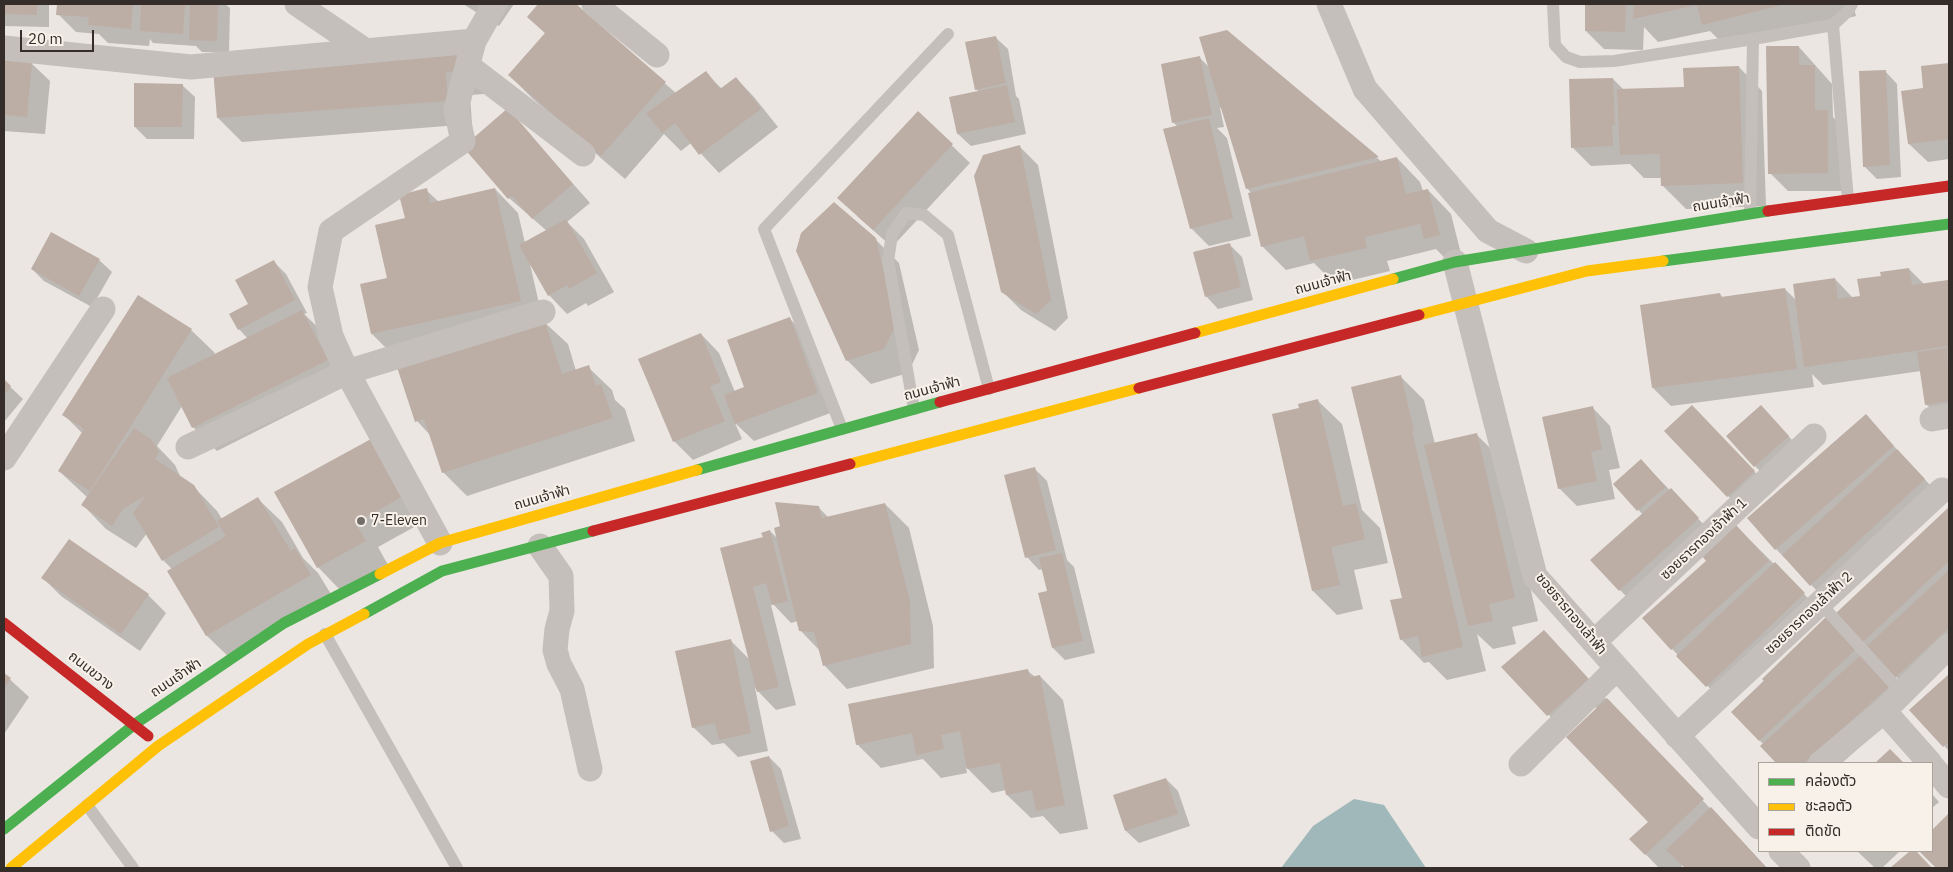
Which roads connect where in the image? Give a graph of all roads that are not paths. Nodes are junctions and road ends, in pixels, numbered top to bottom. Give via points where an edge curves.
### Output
1 (296, 4) edge
2 (495, 4) edge
3 (594, 4) edge
4 (1330, 4) edge
5 (1553, 4) edge
6 (1852, 4) edge
7 (1832, 25) junction
8 (948, 34) dead end
9 (1753, 39) junction
10 (474, 41) junction
11 (4, 48) edge
12 (366, 51) junction
13 (657, 55) dead end
14 (468, 66) junction
15 (583, 154) dead end
16 (1949, 186) edge
17 (1848, 200) junction
18 (1750, 212) junction
19 (1949, 224) edge
20 (1526, 251) junction
21 (1455, 262) junction
22 (1464, 303) junction
23 (103, 309) dead end
24 (543, 312) dead end
25 (347, 372) junction
26 (989, 389) junction
27 (914, 409) junction
28 (842, 429) junction
29 (1814, 436) dead end
30 (188, 447) dead end
31 (4, 458) edge
32 (1942, 490) dead end
33 (440, 543) junction
34 (540, 546) junction
35 (1820, 603) junction
36 (4, 623) edge
37 (325, 634) junction
38 (1594, 642) junction
39 (1949, 646) edge
40 (1618, 668) junction
41 (1902, 693) junction
42 (1884, 711) junction
43 (135, 724) junction
44 (1677, 736) junction
45 (158, 746) junction
46 (1822, 762) edge
47 (1928, 762) edge
48 (1521, 764) dead end
49 (1933, 767) edge
50 (590, 769) dead end
51 (1949, 786) edge
52 (87, 805) junction
53 (1757, 820) edge
54 (4, 829) edge
55 (1782, 852) edge
56 (11, 868) edge
57 (133, 868) edge
58 (457, 868) edge
59 (1798, 868) edge

1 - 12 street
2 - 10 street
3 - 13 street
4 - 20 street via 1365,89 1488,230
5 - 9 lane via 1555,45 1566,57 1580,62 1614,61
6 - 7 lane
7 - 9 lane
7 - 17 lane
8 - 28 lane via 764,228
9 - 18 lane
10 - 12 street
10 - 14 street
11 - 12 street via 191,67
14 - 15 street
14 - 25 street via 456,109 463,141 330,230 320,287 330,336
16 - 17 main road, ถนนเจ้าฟ้า
17 - 18 main road, ถนนเจ้าฟ้า
18 - 20 main road, ถนนเจ้าฟ้า
19 - 22 main road via 1587,271
20 - 21 main road, ถนนเจ้าฟ้า
21 - 22 street, ซอยธารทองเล้าฟ้า
21 - 26 main road, ถนนเจ้าฟ้า
22 - 34 main road
22 - 38 street, ซอยธารทองเล้าฟ้า via 1535,576
23 - 31 street
24 - 25 street
25 - 30 street
25 - 33 street
26 - 27 main road, ถนนเจ้าฟ้า
26 - 27 lane via 948,235 924,215 906,213 892,234 888,261
27 - 28 main road, ถนนเจ้าฟ้า
28 - 33 main road, ถนนเจ้าฟ้า
29 - 38 street, ซอยธารทองเจ้าฟ้า 1
32 - 35 street, ซอยธารทองเล้าฟ้า 2
33 - 43 main road, ถนนเจ้าฟ้า via 284,623
34 - 37 main road via 442,571
34 - 50 street via 561,576 562,611 555,650 572,689
35 - 41 lane
35 - 44 street, ซอยธารทองเล้าฟ้า 2
36 - 43 main road, ถนนขวาง
37 - 45 main road
37 - 58 lane
38 - 40 street, ซอยธารทองเล้าฟ้า
39 - 41 street
40 - 44 street, ซอยธารทองเล้าฟ้า
40 - 48 street
41 - 42 street
42 - 46 street
42 - 47 street
43 - 45 main road, ถนนขวาง
43 - 54 main road, ถนนเจ้าฟ้า
44 - 53 street, ซอยธารทองเล้าฟ้า
45 - 52 main road
49 - 51 street
52 - 56 main road
52 - 57 lane
55 - 59 street

